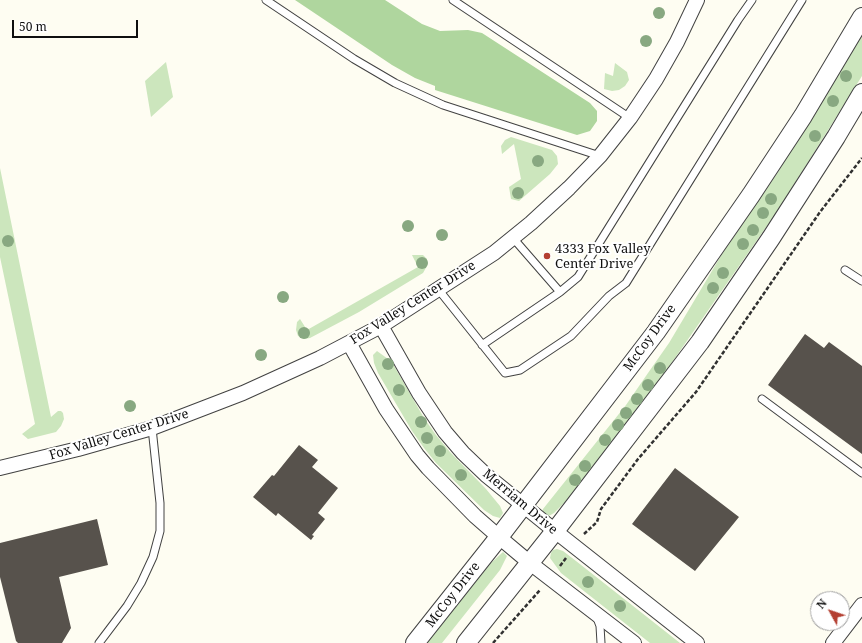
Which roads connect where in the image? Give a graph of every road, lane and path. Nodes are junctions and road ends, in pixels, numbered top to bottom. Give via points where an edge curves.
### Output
1 (266, 0) edge
2 (453, 0) edge
3 (697, 0) edge
4 (752, 0) edge
5 (802, 0) edge
6 (862, 17) edge
7 (862, 93) edge
8 (630, 118) junction
9 (600, 156) junction
10 (862, 158) edge
11 (513, 238) junction
12 (845, 270) dead end
13 (862, 280) edge
14 (438, 289) junction
15 (560, 292) junction
16 (381, 326) junction
17 (349, 343) junction
18 (482, 345) junction
19 (762, 398) dead end
20 (152, 428) junction
21 (0, 468) edge
22 (862, 473) edge
23 (523, 505) junction
24 (555, 532) junction
25 (499, 537) junction
26 (575, 547) junction
27 (530, 563) junction
28 (550, 578) junction
29 (862, 605) edge
30 (594, 611) junction
31 (99, 643) edge
32 (415, 643) edge
33 (466, 643) edge
34 (493, 643) edge
35 (601, 643) edge
36 (634, 643) edge
37 (697, 643) edge
38 (833, 643) edge

1 - 9 lane via 354,59 395,83 443,105
2 - 8 lane
3 - 8 street, Fox Valley Center Drive via 677,42
4 - 15 lane via 578,277
5 - 18 lane via 626,283 609,296 571,336 520,370 505,373
6 - 23 street, McCoy Drive via 803,116 661,326
7 - 24 street via 771,238 700,342
8 - 9 street, Fox Valley Center Drive
9 - 11 street, Fox Valley Center Drive via 569,188
10 - 26 path via 820,212 696,392 638,459 601,509 597,522
11 - 14 street, Fox Valley Center Drive
11 - 15 lane
12 - 13 lane
14 - 16 street, Fox Valley Center Drive
14 - 18 lane
15 - 18 lane
16 - 17 street, Fox Valley Center Drive
16 - 23 street, Merriam Drive via 419,393 446,432 486,475
17 - 20 street, Fox Valley Center Drive via 243,393
17 - 25 street via 386,409 417,455
19 - 22 lane
20 - 21 street, Fox Valley Center Drive
20 - 31 lane via 160,503 160,531 153,557 141,583
23 - 24 street, Merriam Drive
23 - 25 street, McCoy Drive
24 - 26 street, Merriam Drive
24 - 27 street
25 - 27 street
25 - 32 street, McCoy Drive
26 - 28 path
26 - 37 street, Merriam Drive
27 - 28 street
27 - 33 street
28 - 30 street
28 - 34 path
29 - 38 street
30 - 35 lane via 600,626
30 - 36 street

